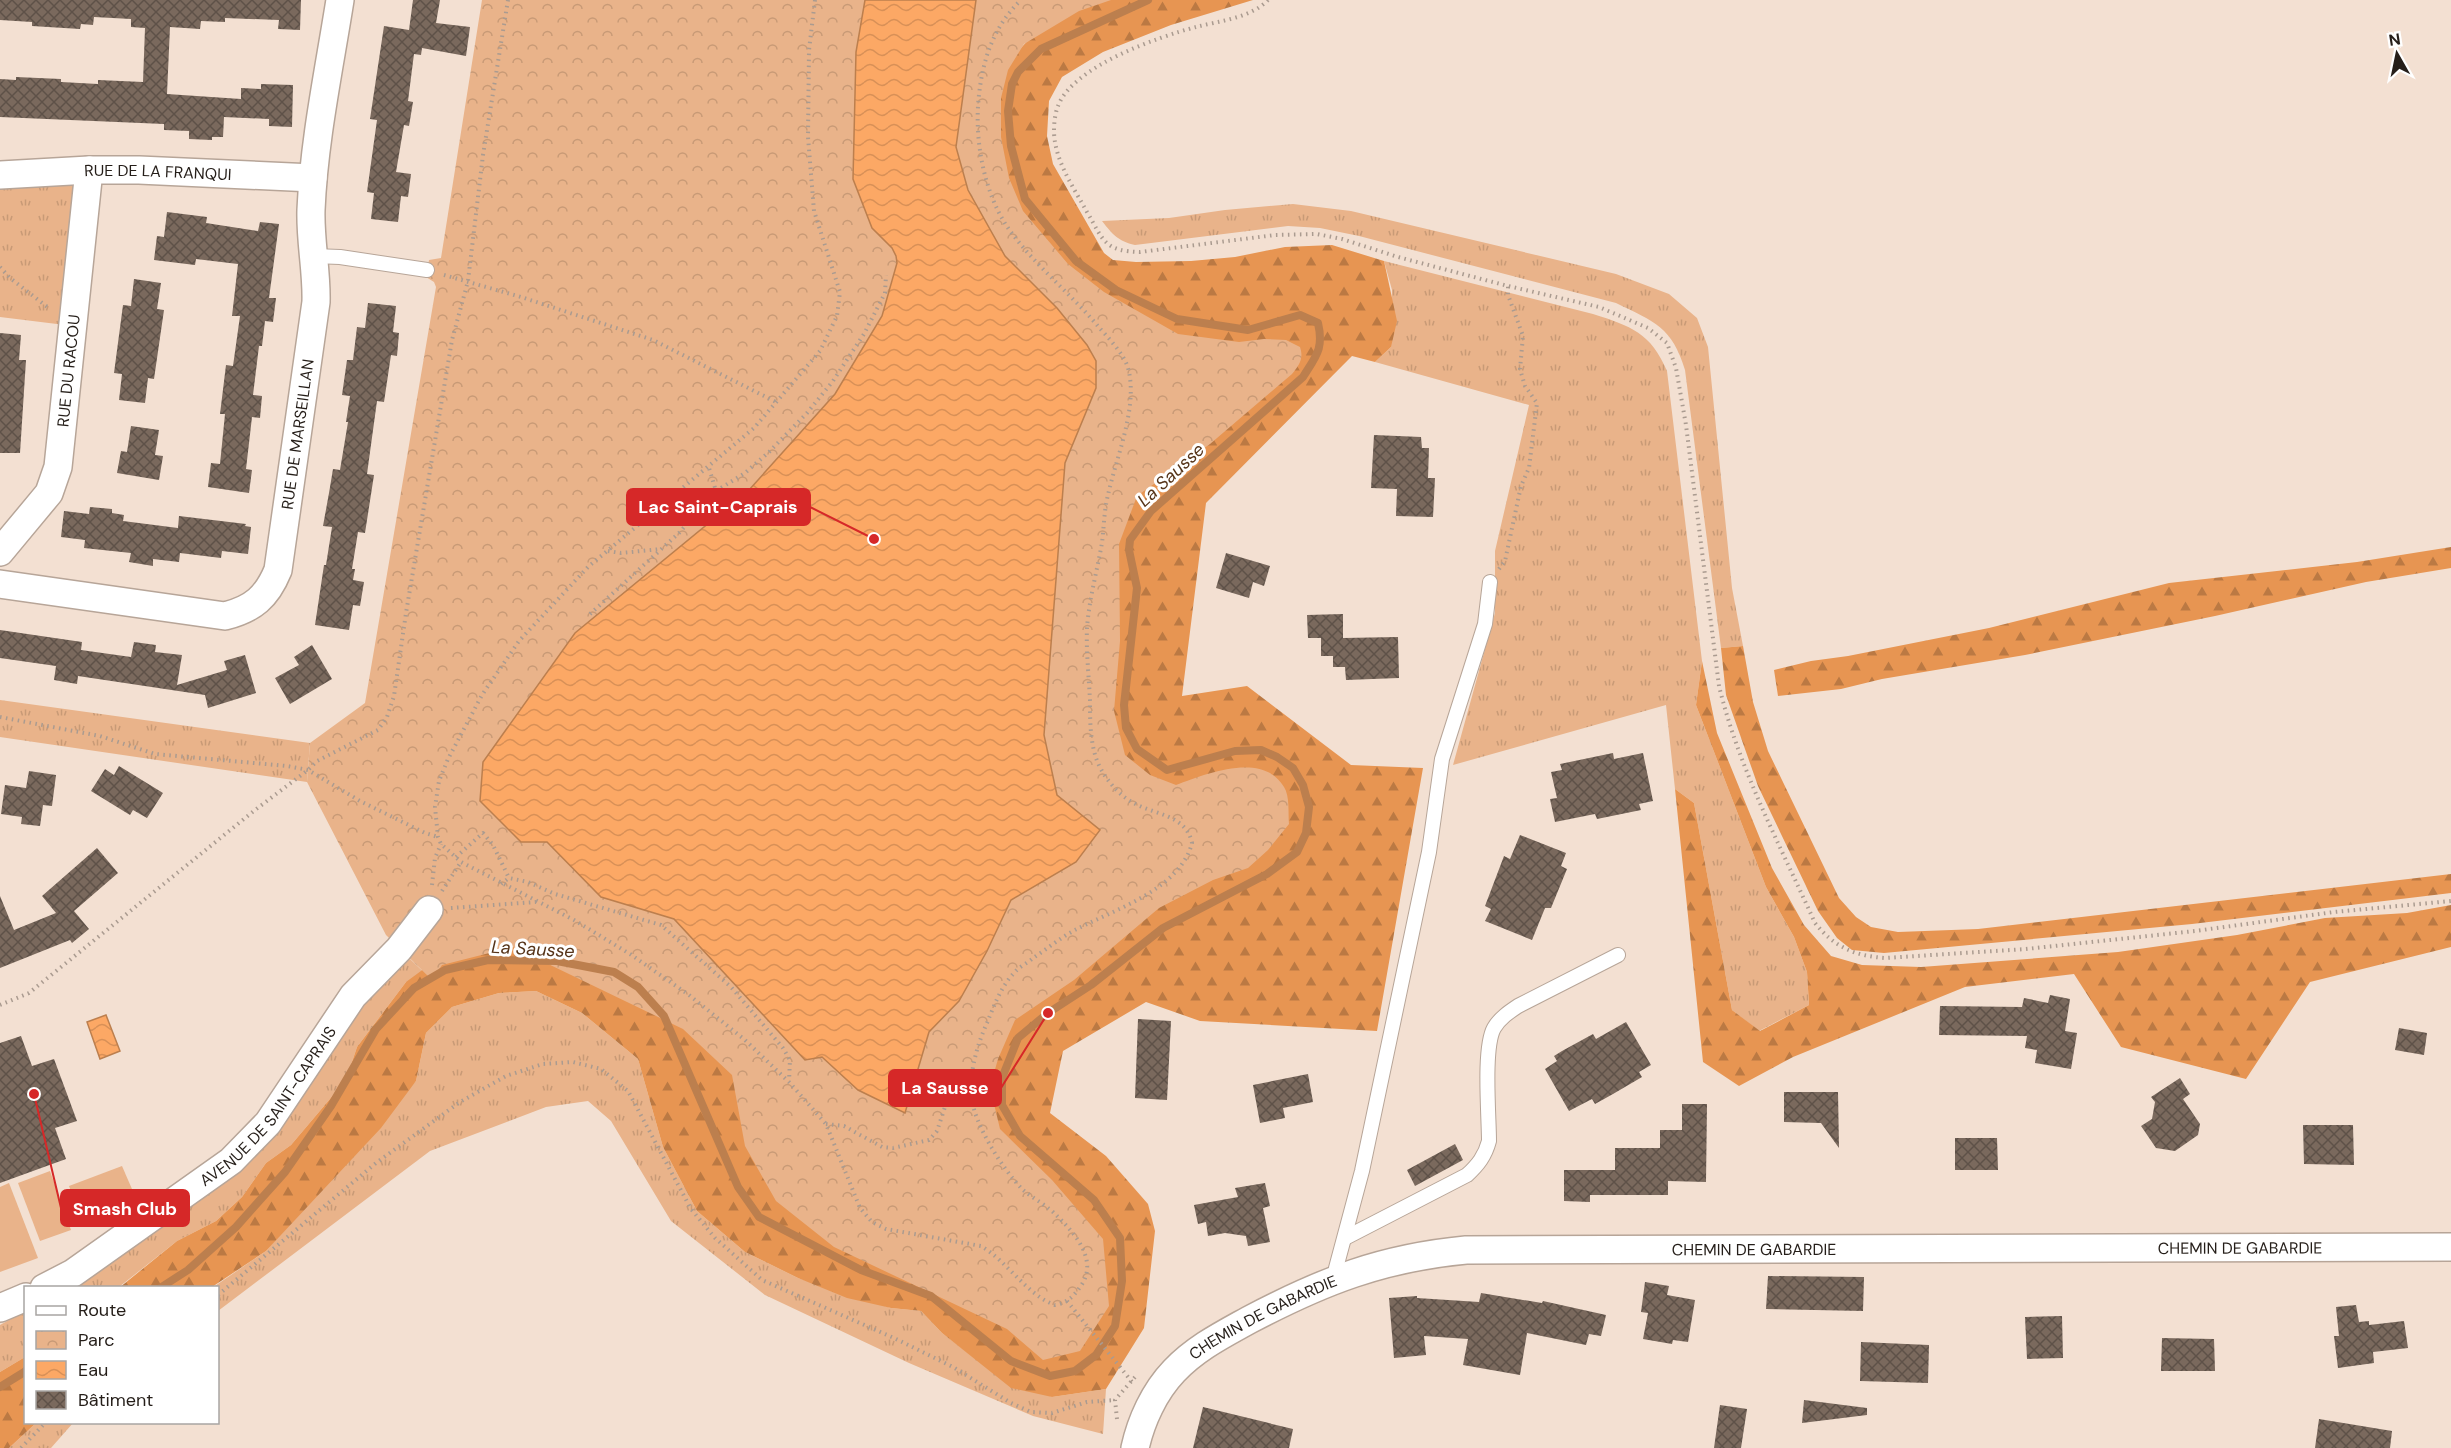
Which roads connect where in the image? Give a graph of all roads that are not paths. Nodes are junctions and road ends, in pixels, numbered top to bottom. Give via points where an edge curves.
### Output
1 (340, 0) edge
2 (89, 170) junction
3 (0, 175) edge
4 (313, 178) junction
5 (314, 256) junction
6 (427, 270) road end
7 (0, 552) edge
8 (1490, 582) road end
9 (0, 584) edge
10 (429, 910) road end
11 (1618, 955) dead end
12 (1345, 1238) junction
13 (2451, 1247) edge
14 (1338, 1277) junction
15 (46, 1286) edge
16 (24, 1298) edge
17 (0, 1308) edge
18 (1135, 1448) edge

1 - 4 street, RUE DE MARSEILLAN
2 - 3 street, RUE DE LA FRANQUI
2 - 4 street, RUE DE LA FRANQUI
2 - 7 street, RUE DU RACOU via 58,467 48,493
4 - 5 street, RUE DE MARSEILLAN
5 - 6 lane
5 - 9 street, RUE DE MARSEILLAN via 316,302 278,570 260,601 225,616
8 - 12 lane via 1485,624 1442,759 1429,852
10 - 15 street, AVENUE DE SAINT-CAPRAIS via 399,949 353,996 268,1123 231,1161 83,1266
11 - 12 lane via 1518,1006 1493,1030 1489,1141 1479,1163 1467,1175
12 - 14 lane via 1336,1268
13 - 14 street, CHEMIN DE GABARDIE via 1466,1250 1412,1257
14 - 18 street, CHEMIN DE GABARDIE via 1262,1313 1192,1353 1156,1394
16 - 17 street

